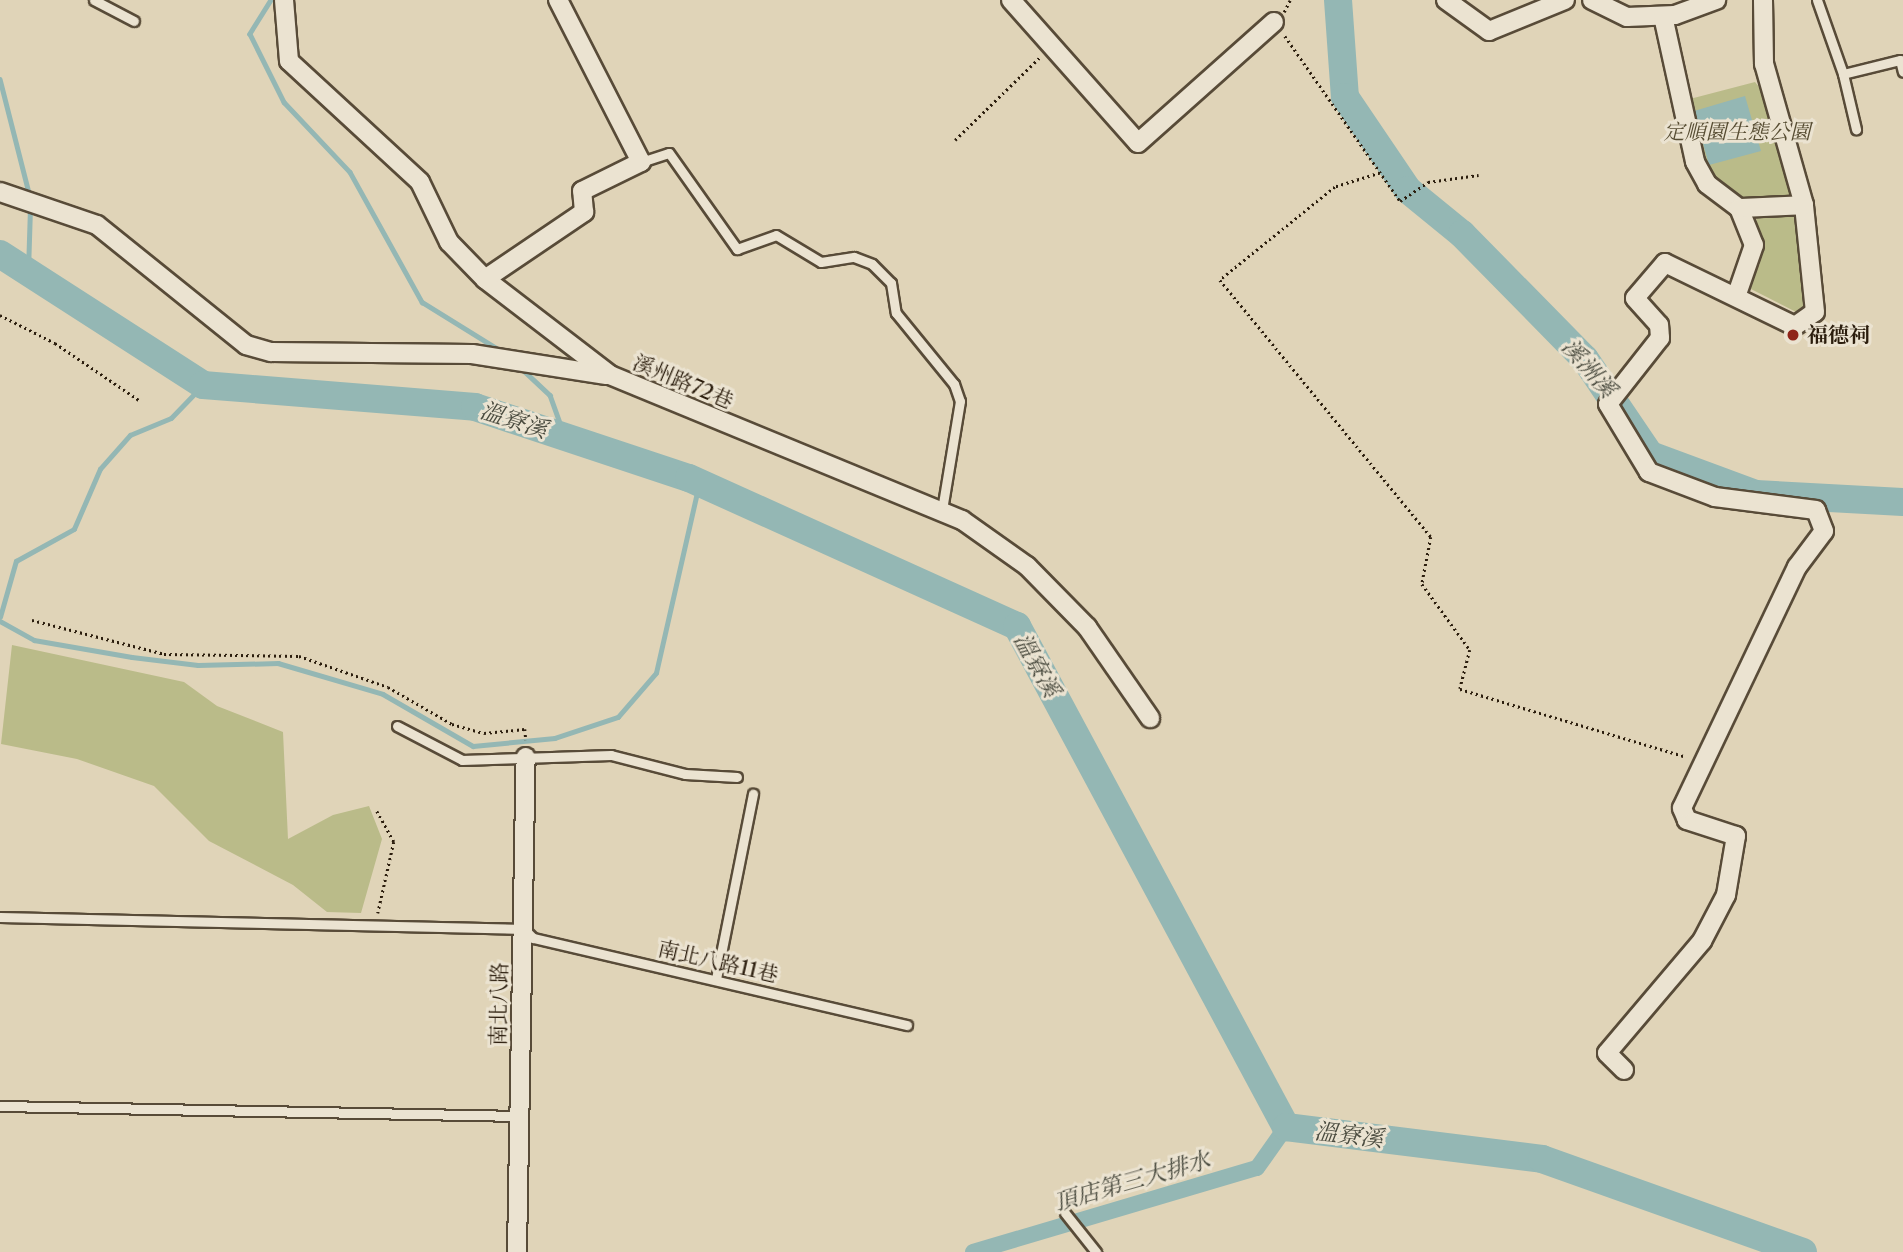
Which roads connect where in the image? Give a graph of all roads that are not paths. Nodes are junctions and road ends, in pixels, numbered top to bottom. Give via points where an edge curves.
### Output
1 (94, 0) edge
2 (284, 0) edge
3 (558, 0) edge
4 (1011, 0) edge
5 (1446, 0) edge
6 (1565, 0) edge
7 (1592, 0) edge
8 (1716, 0) edge
9 (1763, 0) edge
10 (1818, 0) edge
11 (1662, 16) junction
12 (134, 21) dead end
13 (1274, 22) road end
14 (1903, 72) edge
15 (1843, 74) junction
16 (1856, 129) dead end
17 (640, 162) junction
18 (0, 192) edge
19 (1804, 205) junction
20 (1739, 208) junction
21 (485, 279) junction
22 (1737, 294) junction
23 (610, 375) junction
24 (942, 510) junction
25 (1150, 718) dead end
26 (397, 726) dead end
27 (526, 757) junction
28 (737, 778) dead end
29 (753, 793) dead end
30 (0, 917) edge
31 (524, 929) junction
32 (716, 979) junction
33 (907, 1024) dead end
34 (1624, 1070) dead end
35 (0, 1106) edge
36 (520, 1116) junction
37 (1065, 1213) dead end
38 (517, 1252) edge
39 (1096, 1252) edge

1 - 12 lane
2 - 21 street, 溪州路72巷 via 289,61 420,182 449,242
3 - 17 street
4 - 13 street via 1049,49 1138,143
5 - 6 street via 1489,32
7 - 11 street via 1627,17
8 - 11 street
9 - 19 street via 1764,64
10 - 15 lane
11 - 20 street via 1695,162 1707,184
14 - 15 lane via 1899,60
15 - 16 lane
17 - 21 street via 582,191 584,212
17 - 24 lane via 669,153 737,249 776,235 821,262 854,257 872,264 891,283 896,313 954,384 960,401
18 - 23 street via 97,225 246,345 271,352 472,354
19 - 20 street
19 - 22 street via 1815,312 1795,326
20 - 22 street via 1754,245
21 - 23 street, 溪州路72巷
22 - 34 street via 1665,263 1635,298 1659,325 1660,338 1608,404 1649,472 1715,496 1788,502 1822,518 1824,531 1797,567 1682,808 1687,820 1736,836 1726,895 1702,941 1607,1053
23 - 24 street, 溪州路72巷
24 - 25 street, 溪州路72巷 via 1027,566 1087,627
26 - 27 lane via 461,760
27 - 28 lane via 611,755 685,774
27 - 31 street, 南北八路
29 - 32 lane
30 - 31 lane
31 - 32 lane, 南北八路11巷 via 533,938
31 - 36 street, 南北八路
32 - 33 lane, 南北八路11巷
35 - 36 lane
36 - 38 street, 南北八路
37 - 39 lane

